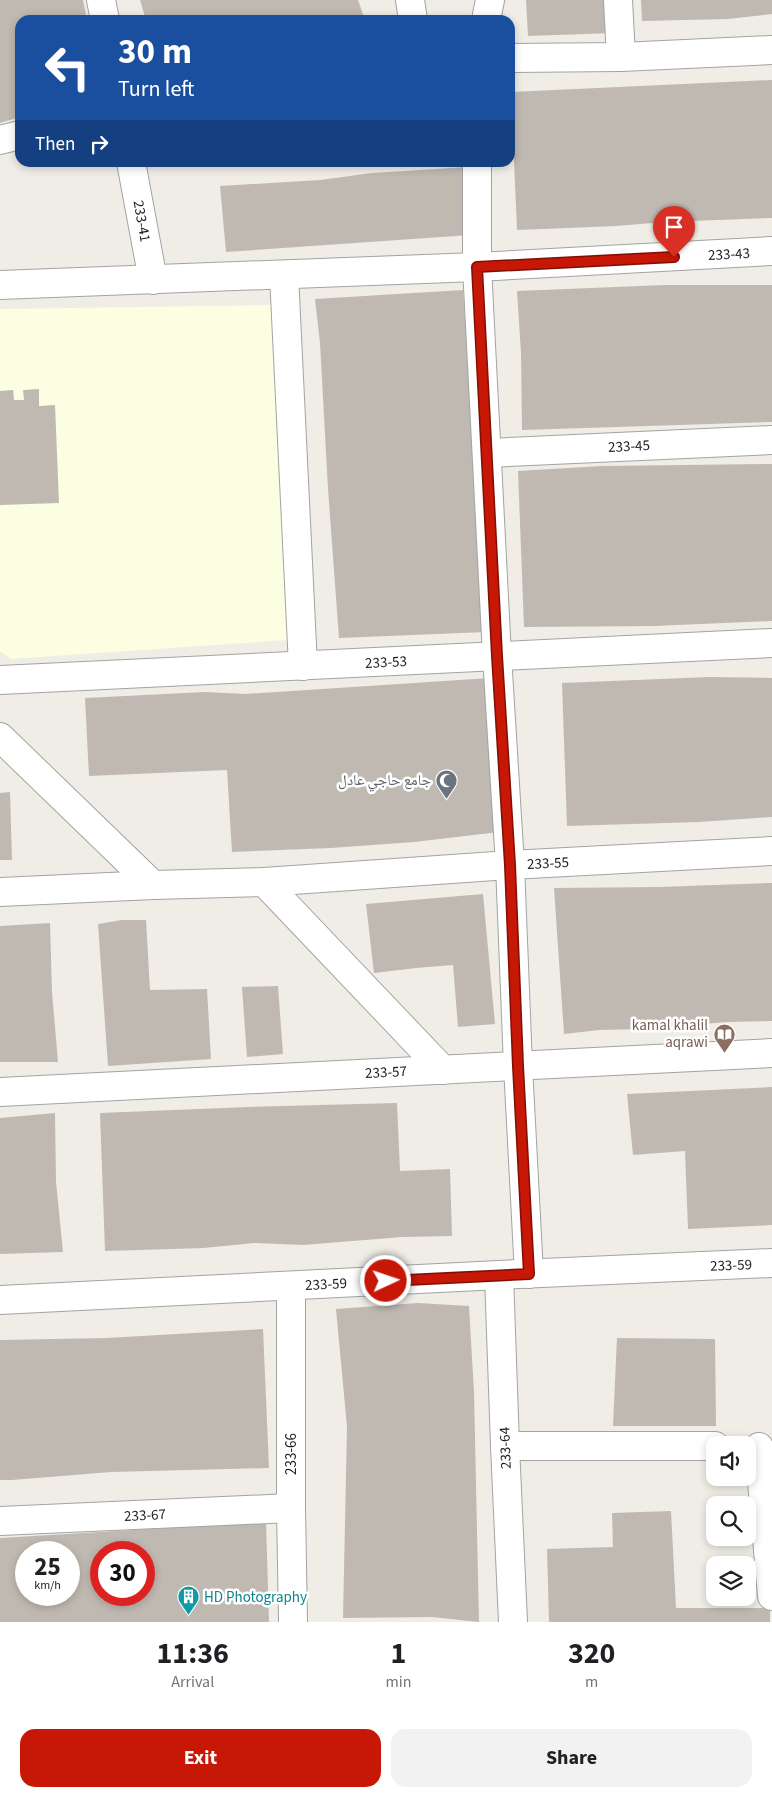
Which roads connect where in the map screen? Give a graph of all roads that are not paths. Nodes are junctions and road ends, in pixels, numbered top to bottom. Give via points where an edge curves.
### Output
1 (101, 0) edge
2 (410, 0) edge
3 (490, 0) edge
4 (618, 0) edge
5 (104, 15) edge
6 (412, 15) edge
7 (487, 15) edge
8 (772, 50) edge
9 (621, 56) junction
10 (515, 58) edge
11 (15, 136) edge
12 (0, 140) edge
13 (133, 167) edge
14 (477, 167) edge
15 (772, 251) edge
16 (477, 267) junction
17 (284, 275) junction
18 (152, 280) junction
19 (0, 285) edge
20 (772, 440) edge
21 (487, 453) junction
22 (772, 643) edge
23 (497, 656) junction
24 (303, 666) junction
25 (0, 680) edge
26 (0, 737) edge
27 (772, 851) edge
28 (510, 865) junction
29 (264, 882) junction
30 (153, 885) junction
31 (0, 892) edge
32 (772, 1053) edge
33 (518, 1066) junction
34 (443, 1070) junction
35 (0, 1092) edge
36 (772, 1263) edge
37 (529, 1274) junction
38 (499, 1275) junction
39 (291, 1286) junction
40 (0, 1300) edge
41 (505, 1446) junction
42 (706, 1446) edge
43 (759, 1447) edge
44 (290, 1508) junction
45 (0, 1522) edge
46 (772, 1596) edge
47 (293, 1622) edge
48 (514, 1622) edge

1 - 5 street
2 - 6 street
3 - 7 street
4 - 9 street
8 - 9 street
9 - 10 street
11 - 12 street
13 - 18 street, 233-41
14 - 16 street
15 - 16 street, 233-43
16 - 17 street, 233-43
16 - 21 street
17 - 18 street, 233-43
17 - 24 street
18 - 19 street, 233-43
20 - 21 street, 233-45
21 - 23 street
22 - 23 street, 233-53
23 - 24 street, 233-53
23 - 28 street
24 - 25 street, 233-53
26 - 30 street
27 - 28 street, 233-55
28 - 29 street, 233-55
28 - 33 street
29 - 30 street, 233-55
29 - 34 street
30 - 31 street, 233-55
32 - 33 street, 233-57
33 - 34 street, 233-57
33 - 37 street
34 - 35 street, 233-57
36 - 37 street, 233-59
37 - 38 street, 233-59
38 - 39 street, 233-59
38 - 41 street, 233-64
39 - 40 street, 233-59
39 - 44 street, 233-66
41 - 42 street
41 - 48 street, 233-64
43 - 46 street
44 - 45 street, 233-67
44 - 47 street, 233-66

